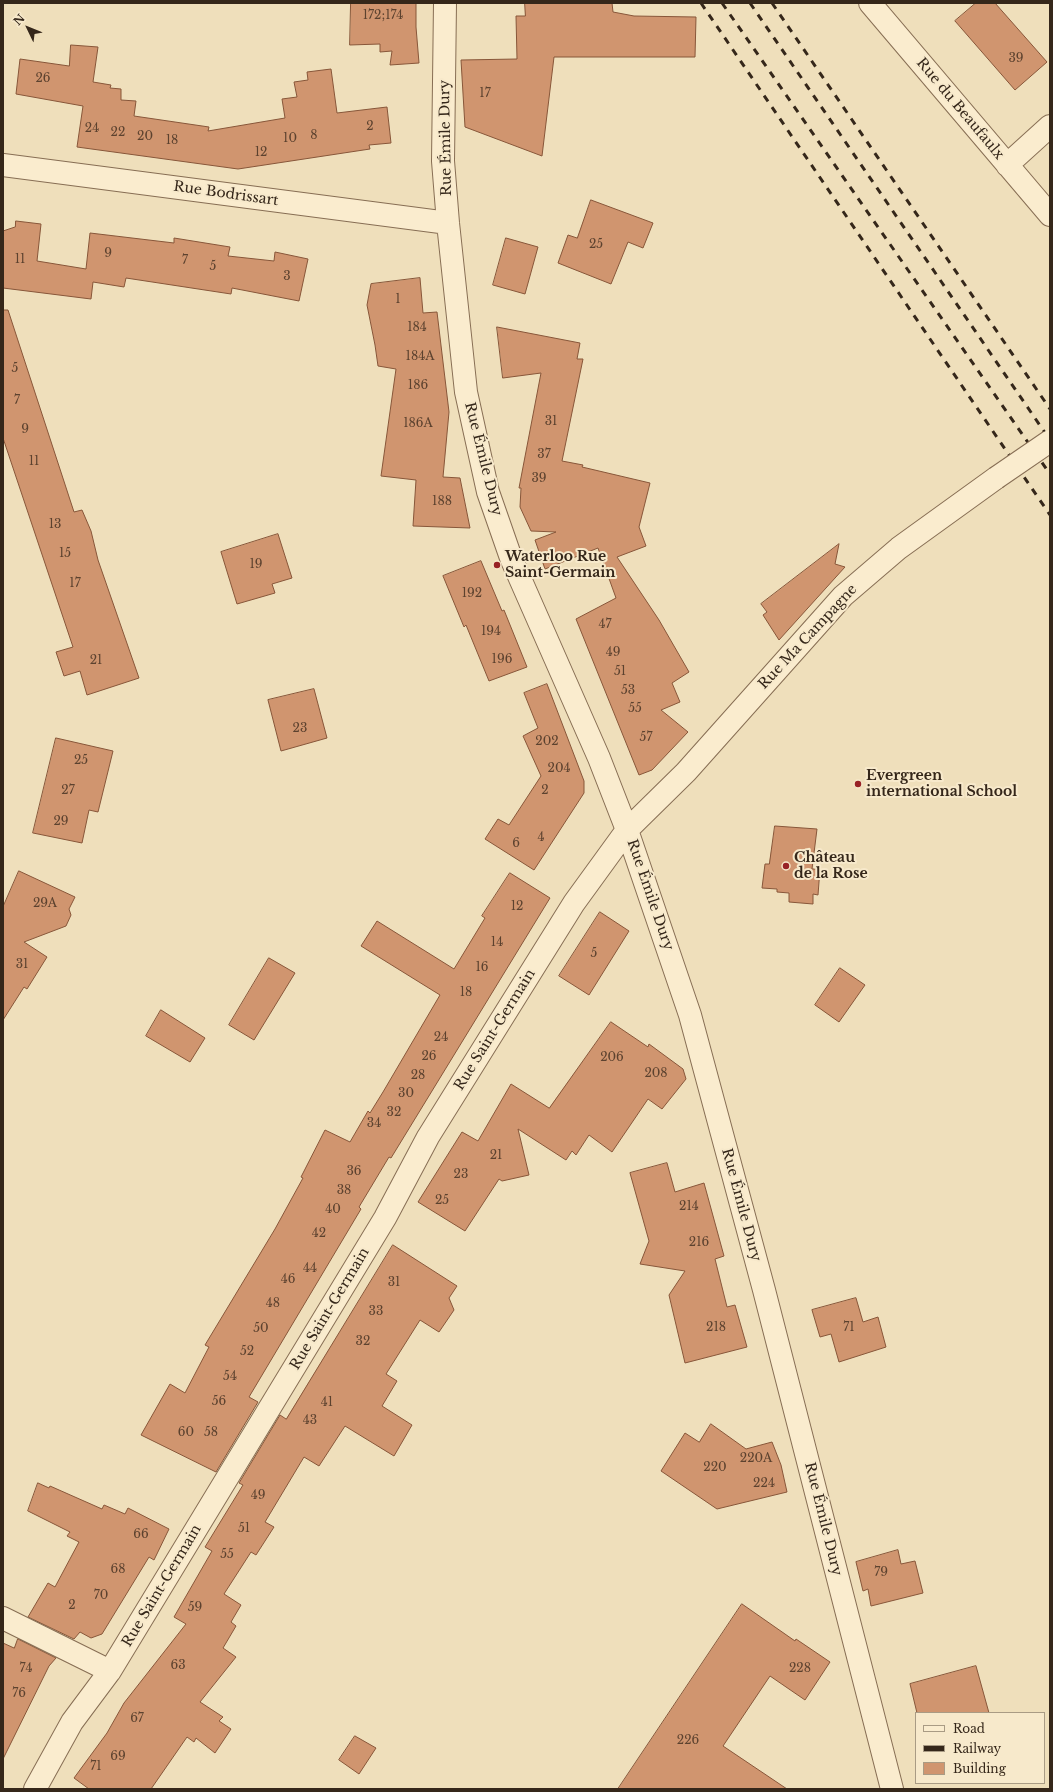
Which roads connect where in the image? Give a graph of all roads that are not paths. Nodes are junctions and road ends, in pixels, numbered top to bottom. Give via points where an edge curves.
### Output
1 (445, 3) edge
2 (870, 3) edge
3 (1050, 126) edge
4 (3, 165) edge
5 (1007, 165) junction
6 (1050, 215) edge
7 (448, 223) junction
8 (1050, 441) edge
9 (627, 830) junction
10 (3, 1618) edge
11 (110, 1671) junction
12 (35, 1789) edge
13 (892, 1789) edge

1 - 7 street, Rue Émile Dury via 443,160
2 - 5 street, Rue du Beaufaulx
3 - 5 street
4 - 7 street, Rue Bodrissart
5 - 6 street, Rue du Beaufaulx
7 - 9 street, Rue Émile Dury via 466,392 488,492 511,558 599,758
8 - 9 street, Rue Ma Campagne, bridge via 899,548 843,596 686,772
9 - 11 street, Rue Saint-Germain via 574,903 432,1131 381,1224
9 - 13 street, Rue Émile Dury via 692,1022
10 - 11 street
11 - 12 street, Rue Saint-Germain via 72,1722

